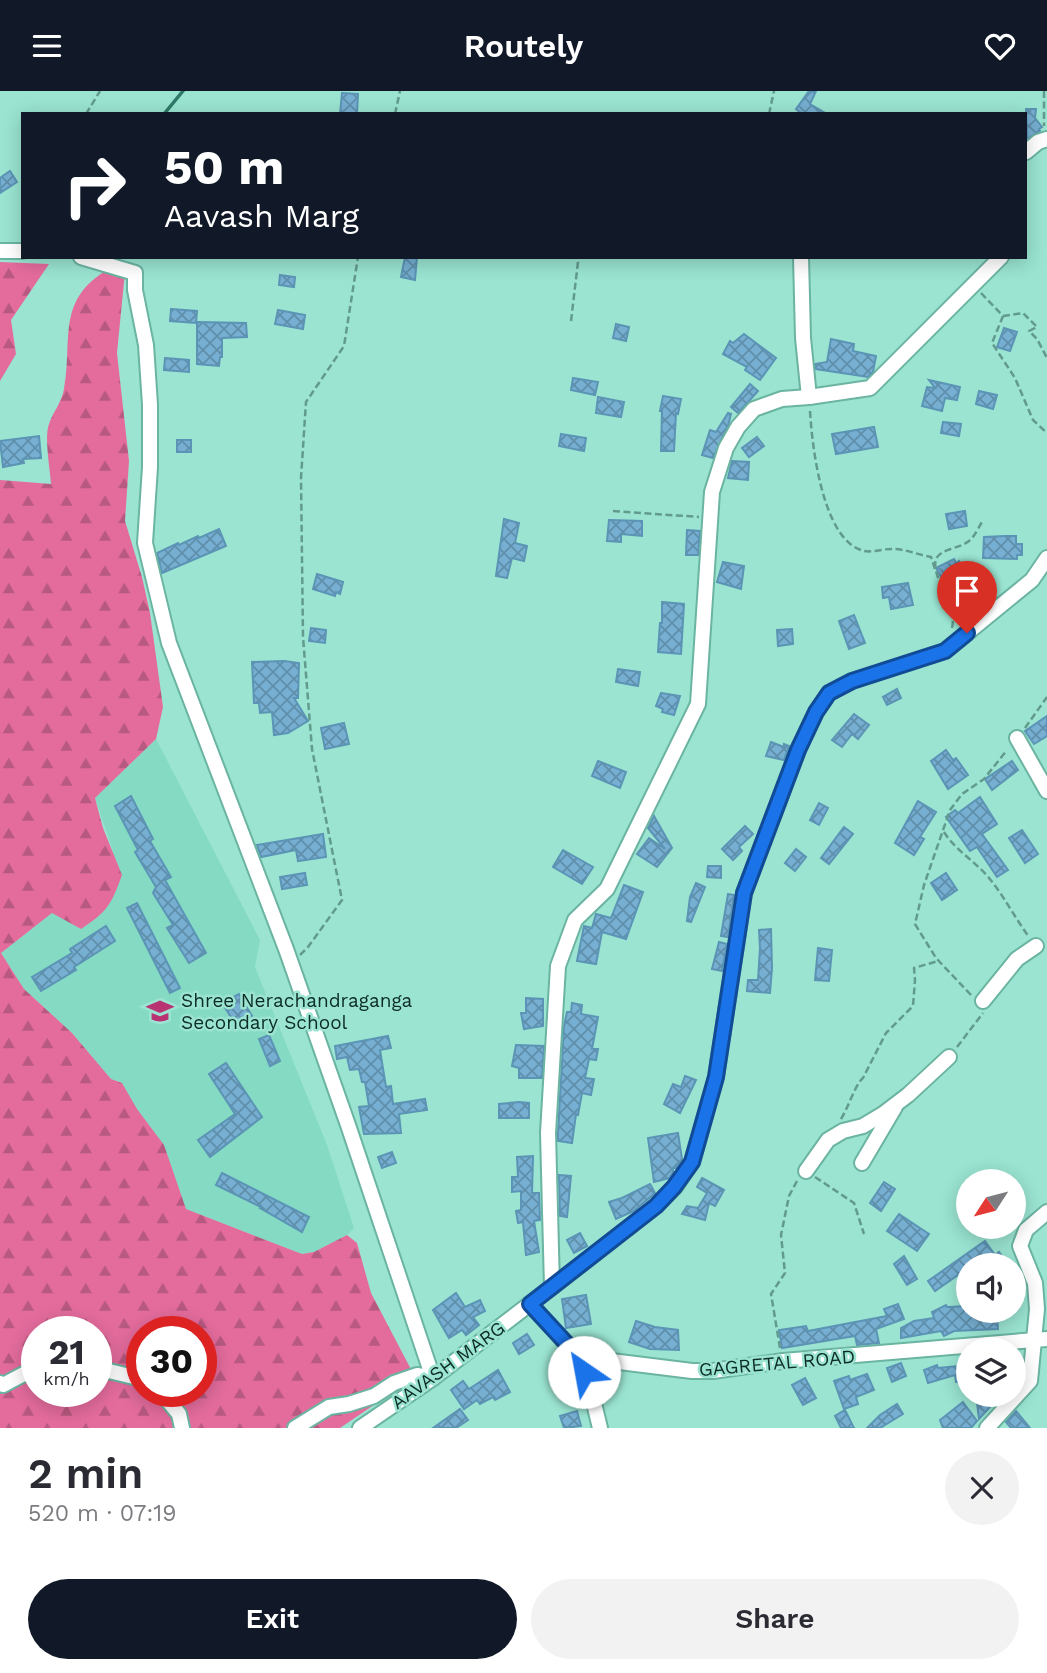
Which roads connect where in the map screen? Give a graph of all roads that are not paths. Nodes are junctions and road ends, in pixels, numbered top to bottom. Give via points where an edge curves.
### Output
1 (1042, 140) edge
2 (1027, 151) edge
3 (0, 251) edge
4 (21, 251) edge
5 (88, 259) edge
6 (801, 259) edge
7 (999, 259) edge
8 (809, 397) junction
9 (1047, 558) edge
10 (1017, 738) road end
11 (1047, 791) edge
12 (1037, 946) road end
13 (983, 1001) road end
14 (950, 1057) road end
15 (896, 1104) junction
16 (862, 1163) dead end
17 (806, 1171) road end
18 (1047, 1212) edge
19 (552, 1287) junction
20 (530, 1304) junction
21 (1041, 1340) edge
22 (579, 1357) junction
23 (21, 1375) edge
24 (433, 1378) junction
25 (0, 1383) edge
26 (173, 1407) edge
27 (182, 1428) edge
28 (295, 1428) edge
29 (360, 1428) edge
30 (600, 1428) edge
31 (987, 1428) edge

1 - 2 street
3 - 4 street
5 - 24 street via 135,273 150,405 145,543 169,643 348,1125
6 - 8 street
7 - 8 street via 870,388
8 - 19 street via 782,398 754,409 726,447 709,518 698,704 607,889 575,920 558,966 548,1133
9 - 19 street, AAVASH MARG via 1032,580 945,651 852,681 822,701 798,750 744,893 716,1077 692,1162 656,1206
10 - 11 street
12 - 13 street via 1017,959
14 - 15 street
15 - 16 street
15 - 17 street via 863,1126 828,1140
18 - 21 street via 1026,1230 1020,1247 1035,1283
19 - 20 street, AAVASH MARG
20 - 22 street
20 - 24 street, AAVASH MARG
21 - 22 street, GAGRETAL ROAD via 713,1371
21 - 31 street via 1030,1381
22 - 30 street
23 - 25 street
24 - 28 street via 417,1375 394,1383 374,1396 329,1407
24 - 29 street, AAVASH MARG
26 - 27 street

